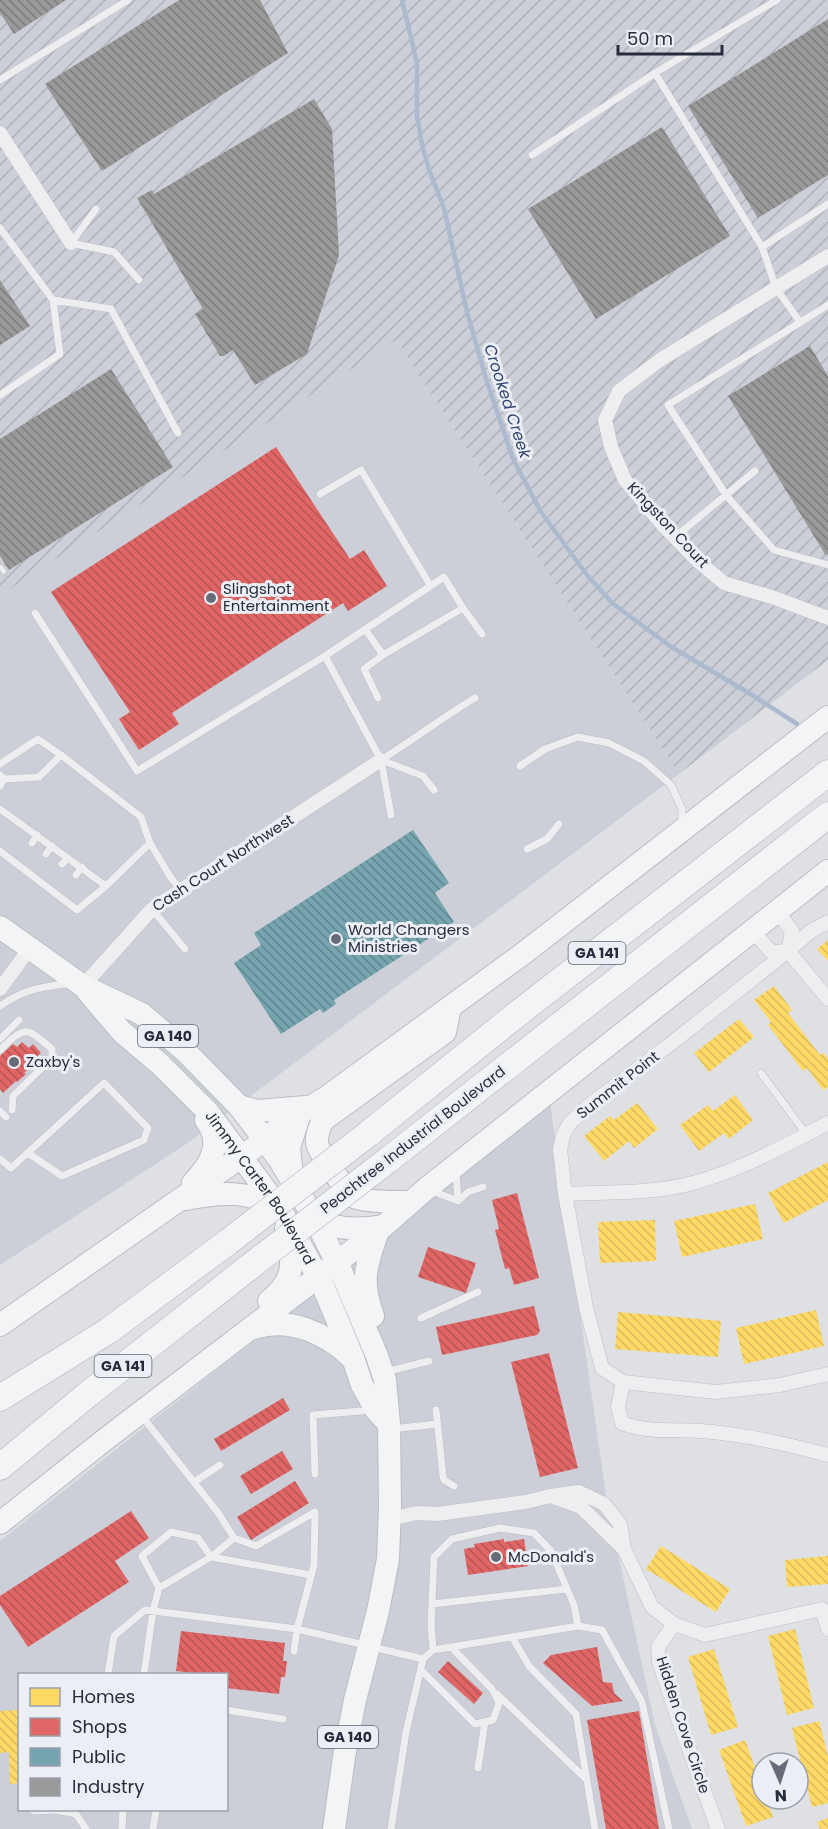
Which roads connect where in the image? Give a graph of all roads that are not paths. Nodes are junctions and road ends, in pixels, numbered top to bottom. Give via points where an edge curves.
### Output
1 (128, 0) edge
2 (777, 0) edge
3 (655, 73) junction
4 (0, 80) edge
5 (0, 133) edge
6 (531, 155) dead end
7 (828, 204) edge
8 (96, 209) dead end
9 (0, 228) edge
10 (70, 243) junction
11 (762, 247) junction
12 (828, 256) edge
13 (139, 280) dead end
14 (776, 288) junction
15 (54, 300) junction
16 (828, 305) edge
17 (800, 322) junction
18 (0, 394) edge
19 (178, 433) dead end
20 (756, 471) dead end
21 (320, 494) dead end
22 (726, 495) junction
23 (675, 537) junction
24 (828, 565) edge
25 (430, 585) junction
26 (463, 608) junction
27 (35, 613) dead end
28 (828, 618) edge
29 (365, 629) junction
30 (482, 634) dead end
31 (325, 656) junction
32 (383, 656) junction
33 (378, 698) dead end
34 (475, 698) dead end
35 (828, 717) edge
36 (61, 755) junction
37 (381, 760) junction
38 (0, 764) edge
39 (520, 766) dead end
40 (828, 773) edge
41 (1, 780) edge
42 (434, 790) dead end
43 (0, 808) edge
44 (391, 815) dead end
45 (828, 815) edge
46 (559, 824) dead end
47 (682, 831) junction
48 (37, 836) junction
49 (32, 843) dead end
50 (150, 843) junction
51 (52, 846) junction
52 (527, 849) dead end
53 (3, 851) edge
54 (45, 854) dead end
55 (68, 858) junction
56 (62, 864) dead end
57 (82, 867) junction
58 (828, 871) edge
59 (76, 875) dead end
60 (106, 886) junction
61 (181, 890) junction
62 (152, 909) junction
63 (777, 911) junction
64 (828, 922) edge
65 (0, 927) edge
66 (752, 930) junction
67 (30, 948) junction
68 (185, 949) dead end
69 (788, 951) junction
70 (80, 984) junction
71 (0, 989) edge
72 (828, 999) edge
73 (0, 1006) edge
74 (450, 1007) junction
75 (19, 1020) dead end
76 (122, 1032) junction
77 (0, 1039) edge
78 (0, 1050) edge
79 (760, 1073) dead end
80 (239, 1106) junction
81 (307, 1109) junction
82 (12, 1110) dead end
83 (828, 1123) edge
84 (807, 1135) junction
85 (260, 1136) junction
86 (28, 1153) junction
87 (242, 1156) junction
88 (0, 1159) edge
89 (457, 1165) junction
90 (483, 1187) dead end
91 (565, 1194) junction
92 (418, 1196) junction
93 (458, 1201) junction
94 (176, 1202) junction
95 (288, 1206) junction
96 (381, 1228) junction
97 (332, 1272) junction
98 (478, 1292) dead end
99 (421, 1318) dead end
100 (0, 1325) edge
101 (250, 1329) junction
102 (353, 1359) junction
103 (429, 1361) dead end
104 (393, 1370) junction
105 (828, 1374) edge
106 (622, 1382) junction
107 (0, 1398) edge
108 (436, 1410) dead end
109 (140, 1413) junction
110 (384, 1421) junction
111 (437, 1424) junction
112 (107, 1438) junction
113 (828, 1455) edge
114 (220, 1465) dead end
115 (0, 1467) edge
116 (315, 1474) dead end
117 (194, 1482) junction
118 (454, 1486) dead end
119 (390, 1519) junction
120 (0, 1523) edge
121 (234, 1538) junction
122 (211, 1557) junction
123 (311, 1575) junction
124 (159, 1588) junction
125 (567, 1589) junction
126 (432, 1604) junction
127 (153, 1611) junction
128 (674, 1624) junction
129 (578, 1626) junction
130 (297, 1629) junction
131 (828, 1629) edge
132 (512, 1637) junction
133 (369, 1646) junction
134 (451, 1647) junction
135 (433, 1650) junction
136 (294, 1651) dead end
137 (423, 1659) junction
138 (421, 1670) junction
139 (108, 1673) edge
140 (144, 1673) edge
141 (492, 1689) junction
142 (228, 1710) edge
143 (282, 1719) dead end
144 (485, 1722) junction
145 (478, 1767) dead end
146 (586, 1779) junction
147 (61, 1811) edge
148 (123, 1811) edge
149 (156, 1811) edge
150 (86, 1829) edge
151 (122, 1829) edge
152 (153, 1829) edge
153 (334, 1829) edge
154 (391, 1829) edge
155 (594, 1829) edge
156 (669, 1829) edge
157 (718, 1829) edge

1 - 4 lane
2 - 3 lane
3 - 6 lane
3 - 11 lane
5 - 10 street
7 - 11 lane
8 - 10 lane
9 - 15 lane
10 - 13 lane via 114,252
11 - 14 lane
12 - 14 street, Kingston Court
14 - 17 lane
14 - 23 street, Kingston Court via 660,360 619,391 605,420 625,480
15 - 18 lane via 60,354
15 - 19 lane via 111,309
16 - 17 lane
17 - 22 lane via 668,405
20 - 22 lane
21 - 25 lane via 361,470
22 - 23 lane
22 - 24 lane via 774,550
23 - 28 street, Kingston Court via 724,583
25 - 26 lane via 444,577
25 - 29 lane
26 - 30 lane
26 - 32 lane
27 - 31 lane via 138,771
29 - 31 lane
29 - 32 lane
31 - 37 lane
32 - 33 lane via 364,669
34 - 37 lane
35 - 47 main road
36 - 38 lane via 38,739
36 - 41 lane via 39,777
36 - 50 lane via 141,817
37 - 42 lane via 423,776
37 - 44 lane
37 - 61 street, Cash Court Northwest
39 - 47 lane via 545,749 578,737 609,743 644,761 671,785 682,809
40 - 107 highway, GA 141, bridge via 228,1242 108,1331
43 - 48 lane via 6,818
45 - 115 highway, Peachtree Industrial Boulevard / GA 141, bridge
46 - 52 lane via 547,839
47 - 74 main road
48 - 49 lane
48 - 51 lane
50 - 60 lane
50 - 61 lane
51 - 54 lane
51 - 55 lane
53 - 60 lane via 62,893 77,910
55 - 56 lane
55 - 57 lane
57 - 59 lane
57 - 60 lane
58 - 63 main road
61 - 62 street, Cash Court Northwest
62 - 68 lane
62 - 70 street, Cash Court Northwest
63 - 66 main road
63 - 69 street via 792,932
64 - 69 street, Summit Point via 811,930
65 - 67 main road, Jimmy Carter Boulevard / GA 140
66 - 69 street via 771,952
66 - 89 main road
67 - 70 main road, Jimmy Carter Boulevard / GA 140
67 - 71 street
69 - 72 street
69 - 91 street, Summit Point via 570,1123 560,1149
70 - 73 lane via 34,988
70 - 76 main road, Jimmy Carter Boulevard / GA 140
70 - 80 main road, Jimmy Carter Boulevard / GA 140 via 142,1014
74 - 81 main road
74 - 92 main road via 445,1032 323,1120 318,1133 317,1144 326,1162 355,1197 366,1200
75 - 77 lane
76 - 87 main road, Jimmy Carter Boulevard / GA 140 via 196,1099
76 - 94 main road via 145,1061 197,1108 213,1129 214,1150 205,1171
78 - 82 lane via 23,1031 32,1033 52,1049 52,1058 14,1096
79 - 84 lane
80 - 81 main road via 257,1111
80 - 85 main road, Jimmy Carter Boulevard / GA 140
81 - 85 main road
81 - 95 main road via 289,1149
83 - 84 street
84 - 91 street via 692,1183 650,1190
85 - 87 main road
85 - 95 main road, Jimmy Carter Boulevard / GA 140
86 - 86 lane via 104,1083 148,1128 144,1140 62,1176
86 - 88 lane via 11,1168
87 - 94 main road
87 - 95 main road, Jimmy Carter Boulevard / GA 140
89 - 92 main road
89 - 93 lane
90 - 93 lane
91 - 106 street, Summit Point via 602,1368
92 - 93 lane
92 - 96 main road
94 - 95 main road via 217,1194 248,1196 272,1206
94 - 100 main road
95 - 96 main road via 334,1226
95 - 97 main road, Jimmy Carter Boulevard / GA 140
95 - 97 main road via 310,1248
95 - 112 main road via 292,1264 282,1291 113,1420
96 - 97 main road
96 - 104 main road via 369,1255 364,1285
97 - 101 main road
97 - 102 main road, Jimmy Carter Boulevard / GA 140
97 - 110 main road, Jimmy Carter Boulevard / GA 140 via 383,1373
98 - 99 lane
101 - 102 main road via 273,1324 297,1326 326,1338
101 - 109 main road
102 - 110 main road, Jimmy Carter Boulevard / GA 140 via 362,1385
103 - 104 lane
104 - 110 main road via 396,1404
105 - 106 street via 780,1385 716,1392
106 - 113 street via 618,1407 622,1423 637,1429 702,1431 778,1442
108 - 111 lane
109 - 112 main road
109 - 117 lane
110 - 111 lane
110 - 116 lane via 313,1415
110 - 119 main road, Jimmy Carter Boulevard / GA 140
111 - 118 lane via 444,1480
112 - 120 main road
114 - 117 lane
117 - 121 lane
119 - 128 street via 579,1492 604,1504 620,1524 624,1549 652,1607
119 - 133 main road, Jimmy Carter Boulevard / GA 140 via 388,1559
121 - 122 lane
121 - 123 lane via 256,1546 315,1512
122 - 123 lane
122 - 124 lane
122 - 124 lane via 198,1538 171,1532 142,1556
123 - 130 lane
124 - 127 lane
125 - 126 lane
125 - 126 lane via 551,1551 534,1533 500,1528 452,1539 434,1557
125 - 129 lane
126 - 135 lane
127 - 130 lane
127 - 139 lane via 145,1610 114,1636
127 - 140 lane
128 - 131 street via 705,1635 822,1609
128 - 157 street, Hidden Cove Circle via 658,1647 659,1661
129 - 132 lane
129 - 156 lane via 602,1630 642,1702
130 - 133 lane
130 - 136 lane
132 - 134 lane
132 - 146 lane via 529,1666 576,1714
133 - 137 lane
133 - 153 main road, Jimmy Carter Boulevard / GA 140 via 344,1756
134 - 135 lane
134 - 141 lane
135 - 137 lane
137 - 138 lane
138 - 144 lane via 475,1724
138 - 154 lane via 406,1732
141 - 144 lane via 499,1703 493,1720
141 - 146 lane
142 - 143 lane
144 - 145 lane
146 - 155 lane
147 - 150 lane via 76,1814
148 - 151 lane
149 - 152 lane

